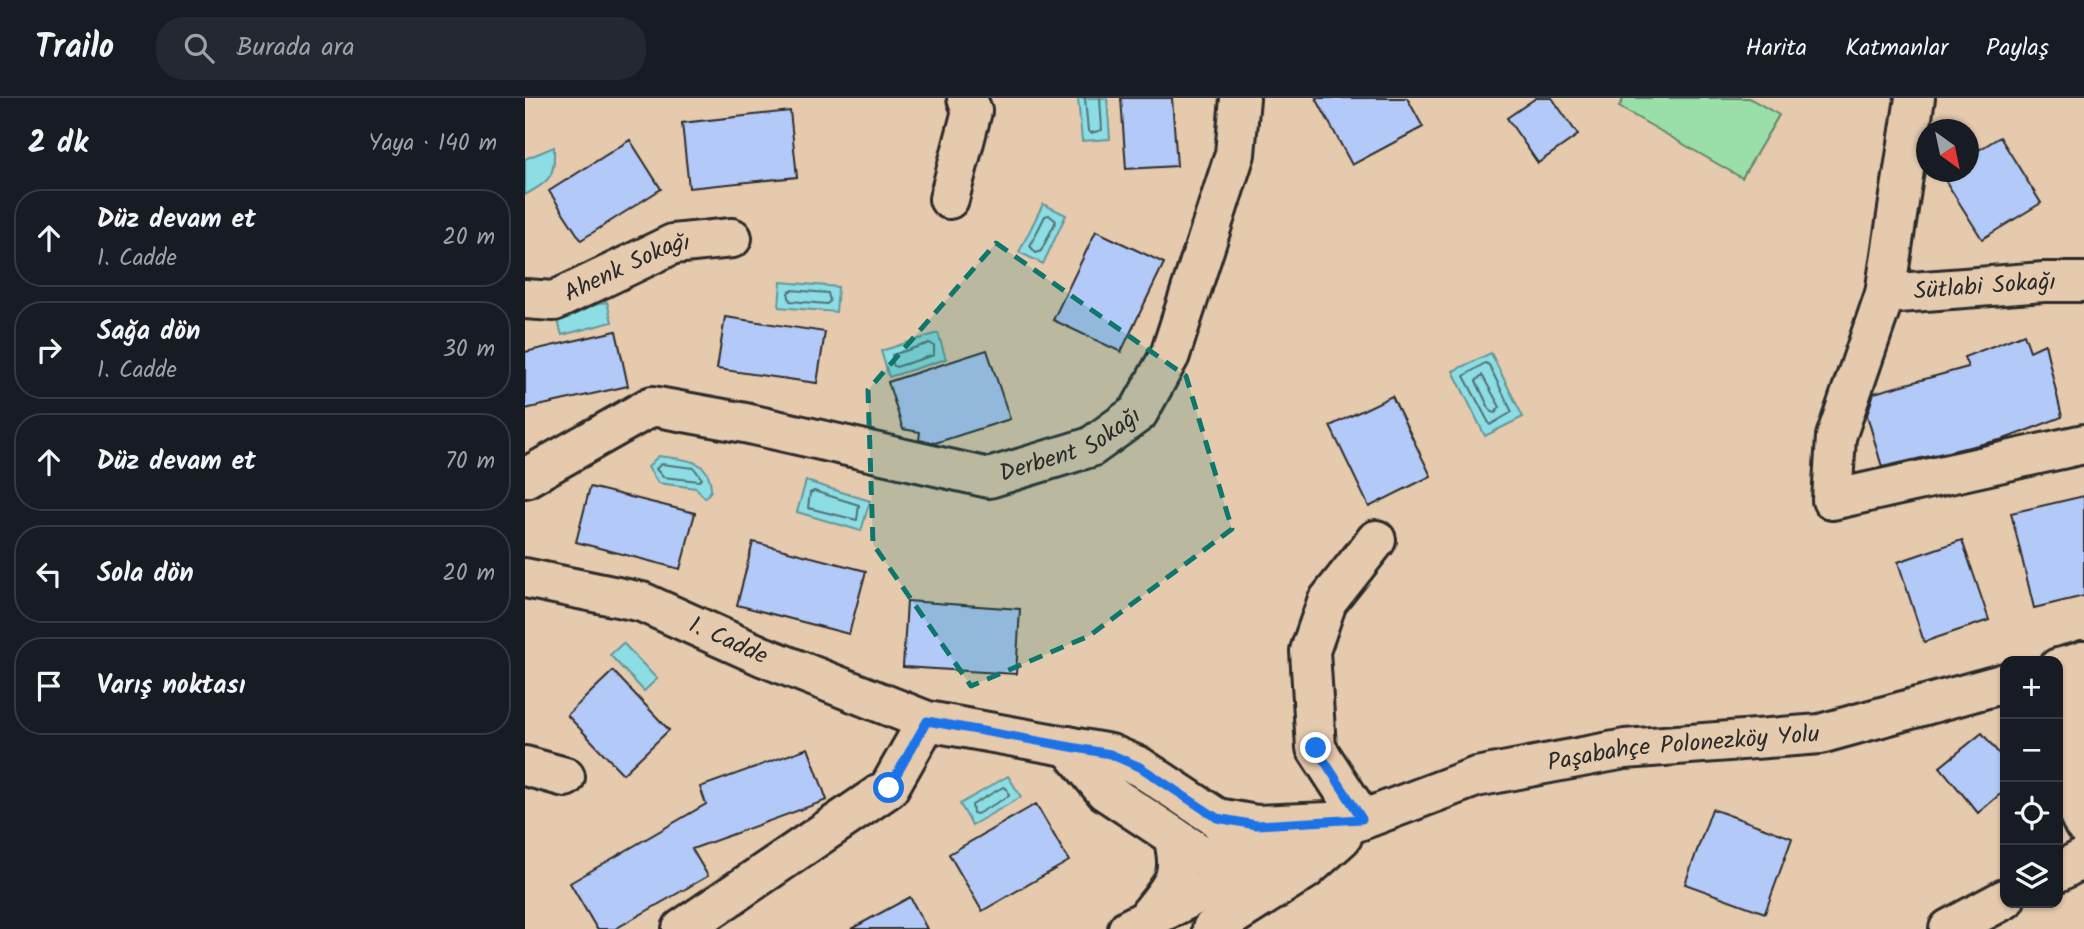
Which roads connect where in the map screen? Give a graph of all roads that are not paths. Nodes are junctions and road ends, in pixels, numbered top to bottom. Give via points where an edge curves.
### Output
1 (967, 98) edge
2 (1240, 98) edge
3 (1915, 98) edge
4 (949, 199) dead end
5 (732, 238) dead end
6 (2084, 282) edge
7 (1885, 294) junction
8 (525, 299) edge
9 (2084, 444) edge
10 (525, 478) edge
11 (1376, 540) dead end
12 (525, 578) edge
13 (2075, 663) edge
14 (2000, 684) edge
15 (927, 721) junction
16 (1067, 746) junction
17 (525, 766) edge
18 (565, 776) dead end
19 (1217, 818) junction
20 (1362, 819) junction
21 (2084, 825) edge
22 (1173, 836) junction
23 (2084, 858) edge
24 (2063, 869) edge
25 (1250, 880) junction
26 (2000, 902) edge
27 (1136, 925) edge
28 (682, 929) edge
29 (1182, 929) edge
30 (1212, 929) edge
31 (1949, 929) edge

1 - 4 street via 972,111
2 - 10 street, Derbent Sokağı via 1235,154 1170,355 1138,412 1091,447 989,478 652,406
3 - 7 street
5 - 8 street, Ahenk Sokağı via 673,244 554,301
6 - 7 street, Sütlabi Sokağı
7 - 9 street via 1836,437 1832,500
11 - 20 street via 1327,601 1310,651 1316,748
12 - 15 street, 1. Cadde via 642,602 762,656
13 - 21 street via 2074,804
14 - 20 street, Paşabahçe Polonezköy Yolu via 1820,734 1625,749 1476,777
15 - 16 street, 1. Cadde
15 - 28 street via 889,788
16 - 19 street, 1. Cadde via 1110,754 1140,767
16 - 22 street via 1105,791
17 - 18 street
19 - 20 street via 1256,825
19 - 25 street via 1240,845
20 - 25 street, Paşabahçe Polonezköy Yolu via 1305,870
22 - 25 street
22 - 27 street via 1178,876
23 - 24 street
25 - 27 street, Paşabahçe Polonezköy Yolu
25 - 29 street via 1229,901
25 - 30 street, Paşabahçe Polonezköy Yolu
26 - 31 street

